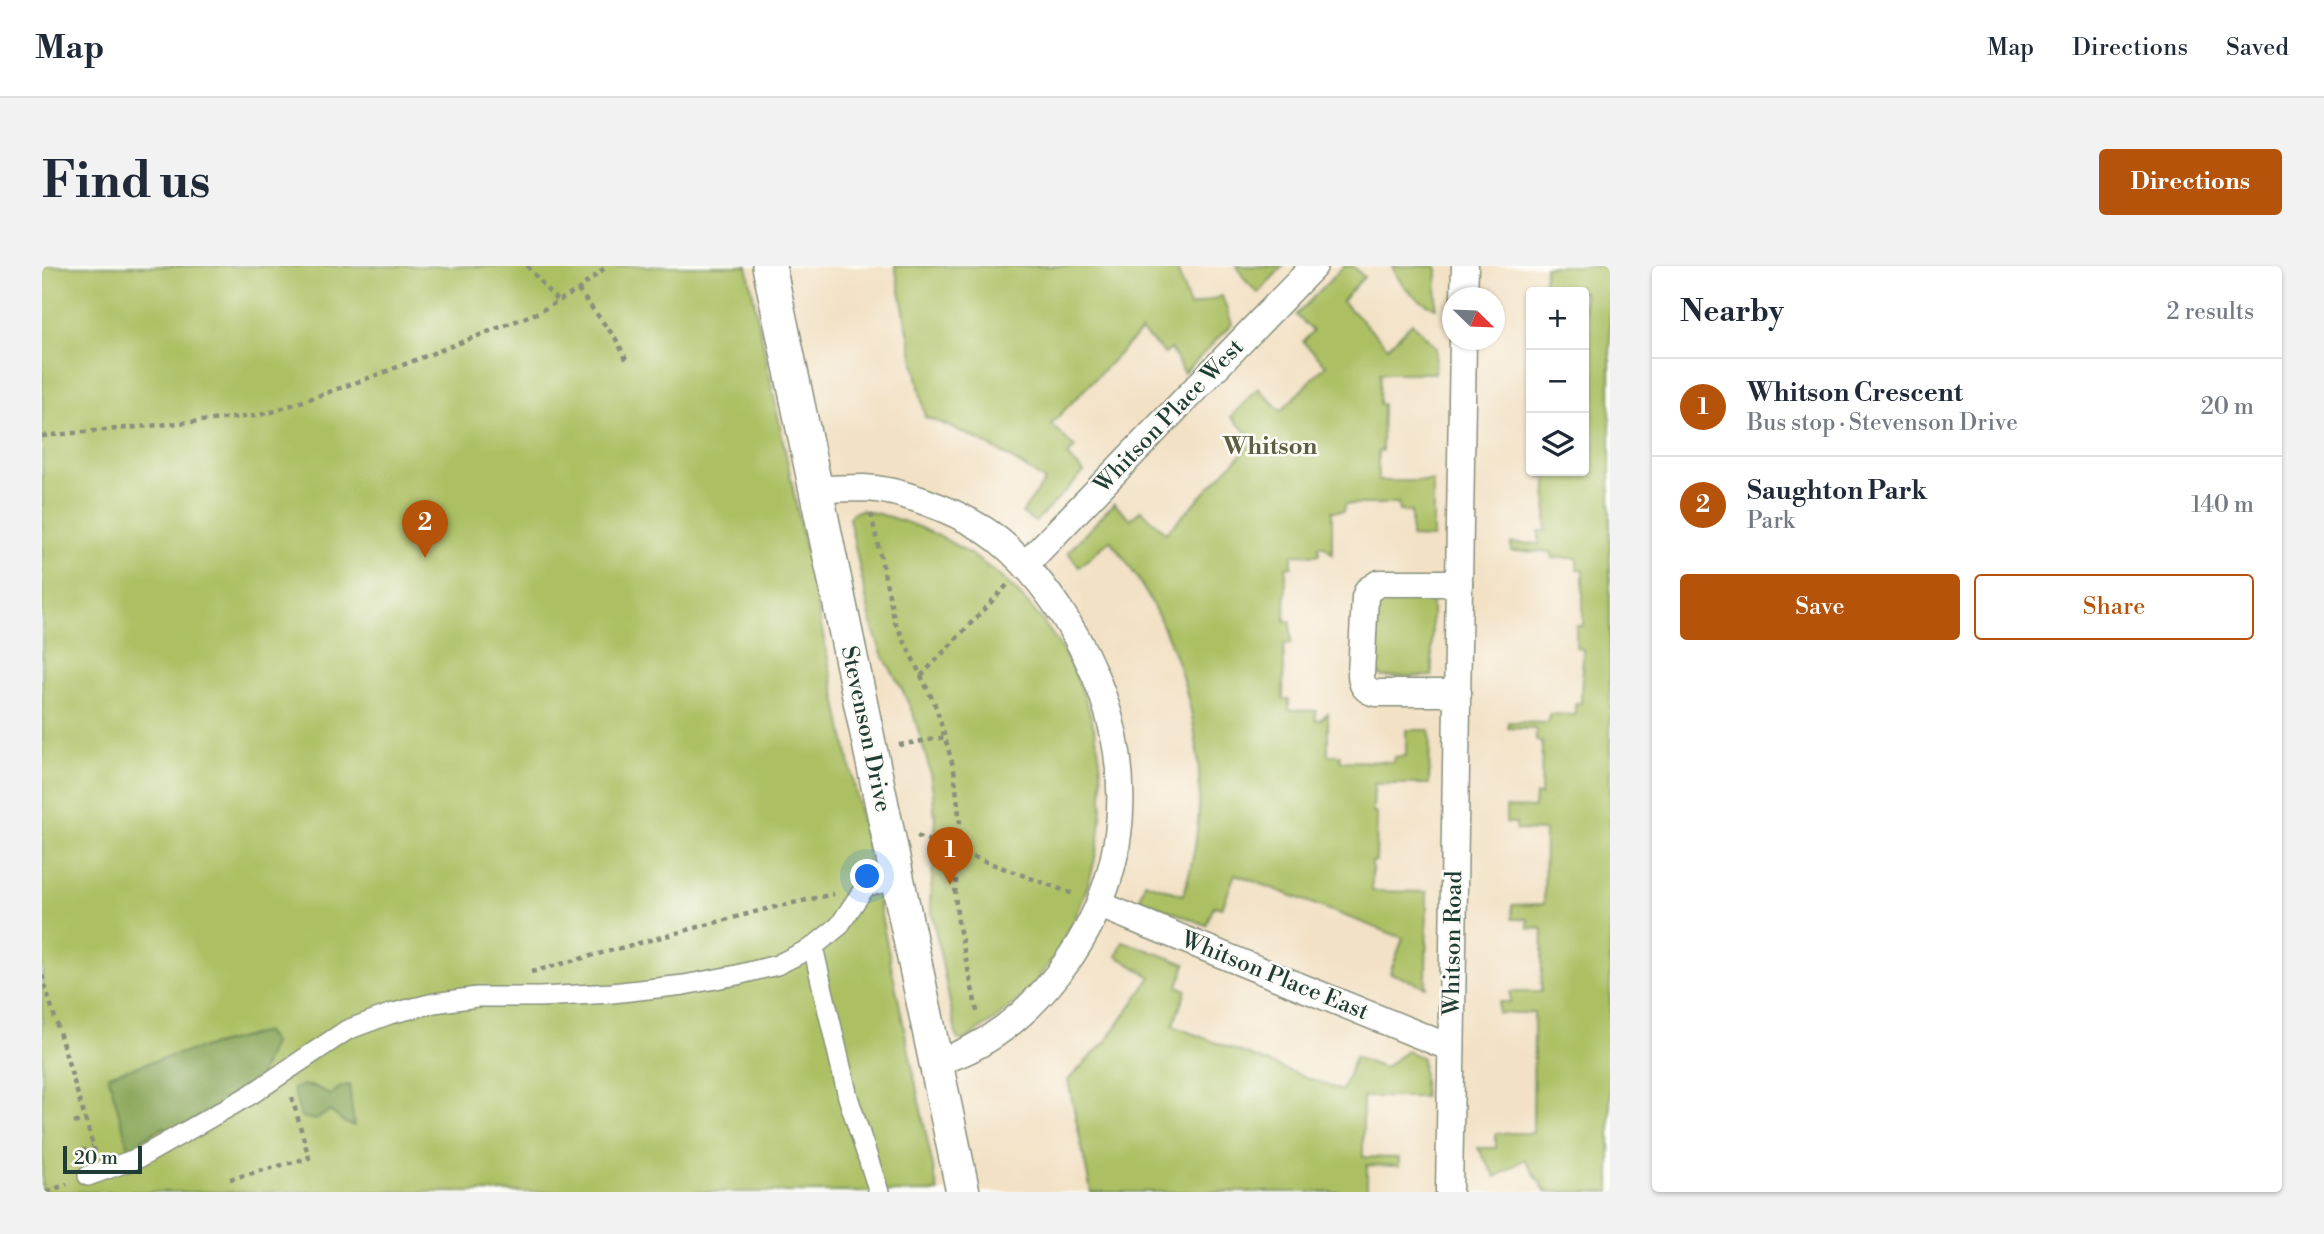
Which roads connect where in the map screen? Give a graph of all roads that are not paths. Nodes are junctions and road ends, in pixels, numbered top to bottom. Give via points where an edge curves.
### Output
1 (769, 266) edge
2 (1314, 266) edge
3 (1465, 266) edge
4 (1464, 287) edge
5 (1463, 350) edge
6 (816, 489) junction
7 (1025, 565) junction
8 (1459, 583) junction
9 (1458, 693) junction
10 (898, 879) junction
11 (1100, 905) junction
12 (813, 947) junction
13 (1451, 1048) junction
14 (936, 1062) junction
15 (94, 1174) road end
16 (879, 1192) edge
17 (963, 1192) edge
18 (1449, 1192) edge

1 - 6 street, Stevenson Drive
2 - 7 street, Whitson Place West
3 - 4 street
5 - 8 street, Whitson Road
6 - 7 street via 867,489 922,502 996,539
6 - 10 street, Stevenson Drive
7 - 11 street via 1076,636 1114,731 1122,807 1116,851
8 - 9 street, Whitson Road
8 - 9 street via 1378,583 1368,590 1361,674 1362,684 1376,694
9 - 13 street, Whitson Road
10 - 12 street via 865,887 839,926
10 - 14 street, Stevenson Drive
11 - 13 street, Whitson Place East
11 - 14 street via 1047,988 1022,1013 960,1056
12 - 15 street via 777,965 684,985 612,993 477,997 390,1014 347,1030 200,1125 141,1157
12 - 16 street via 848,1097
13 - 18 street, Whitson Road
14 - 17 street, Stevenson Drive

